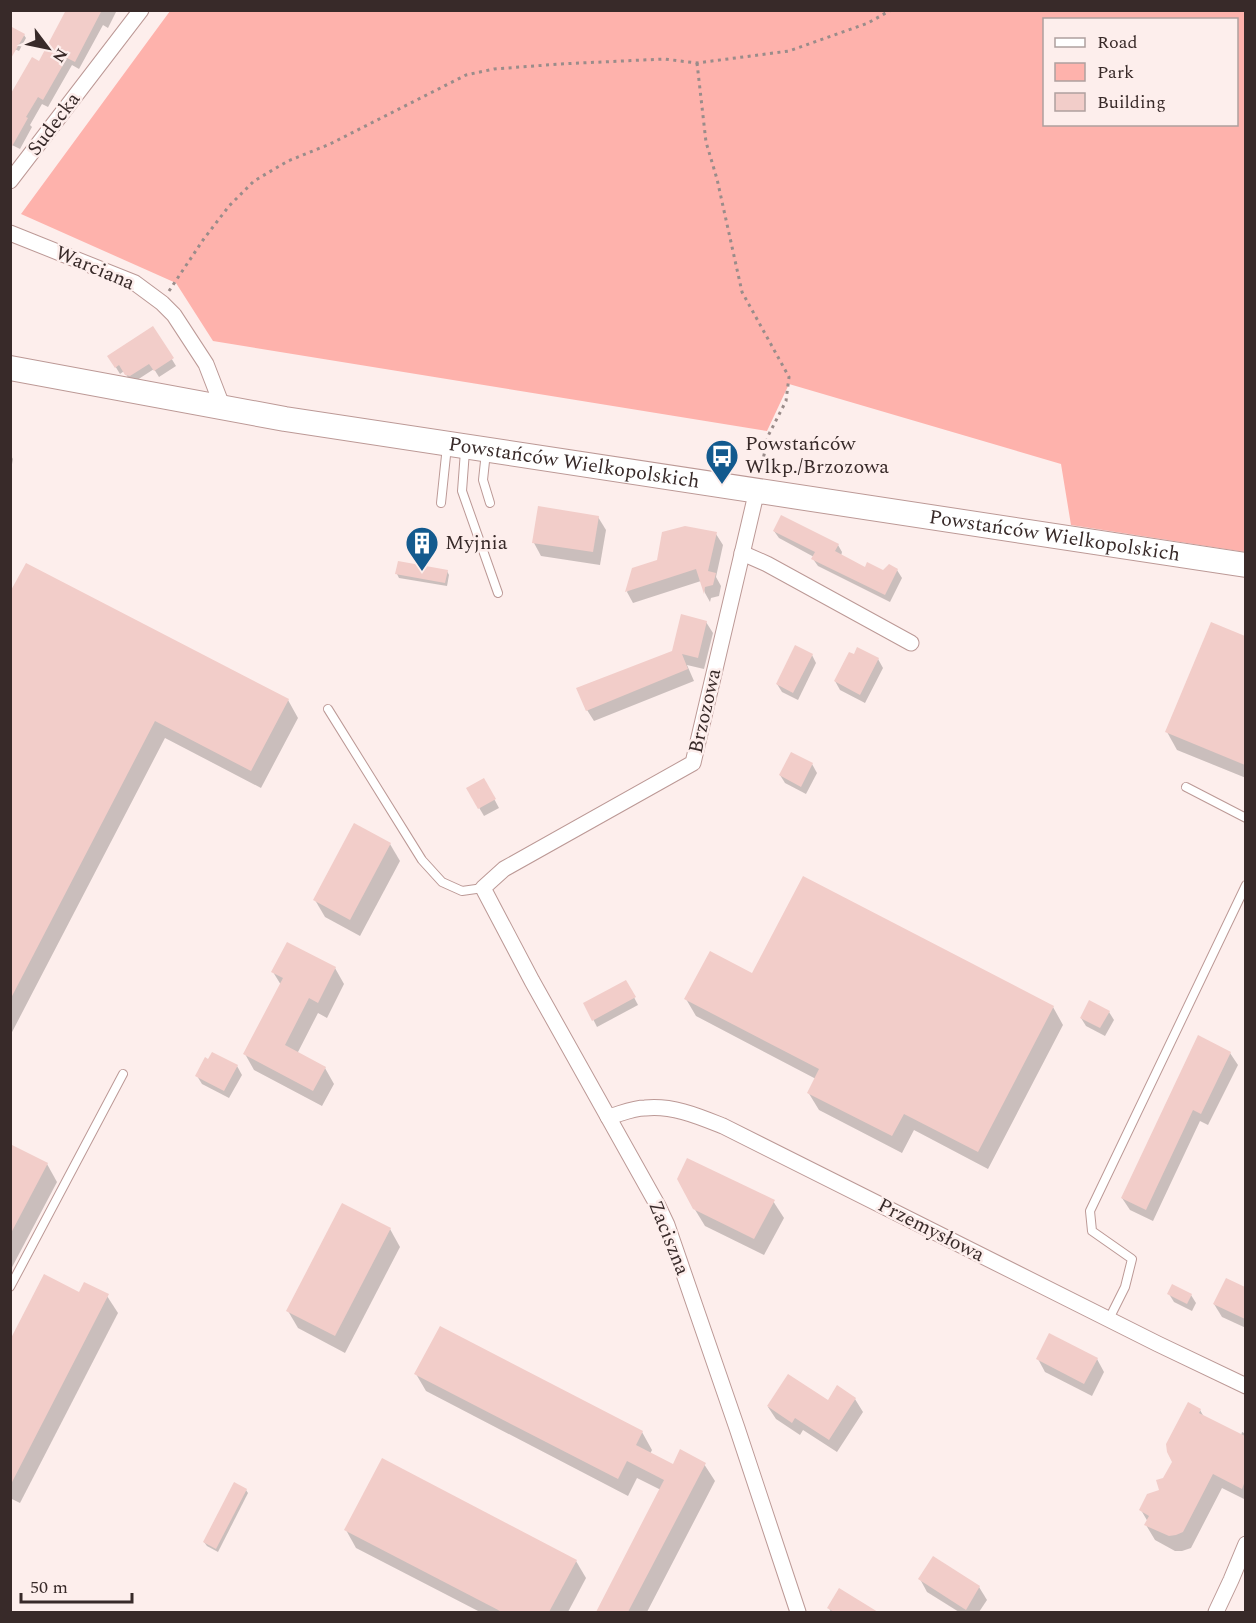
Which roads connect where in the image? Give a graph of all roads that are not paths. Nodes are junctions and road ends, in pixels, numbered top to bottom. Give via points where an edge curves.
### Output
1 (141, 10) edge
2 (10, 181) edge
3 (10, 233) edge
4 (10, 368) edge
5 (223, 408) junction
6 (466, 447) junction
7 (757, 490) junction
8 (441, 503) dead end
9 (490, 503) dead end
10 (742, 553) junction
11 (1245, 565) edge
12 (498, 593) dead end
13 (911, 643) dead end
14 (328, 709) dead end
15 (1186, 787) dead end
16 (1245, 818) edge
17 (1245, 885) edge
18 (483, 888) junction
19 (123, 1074) dead end
20 (608, 1117) junction
21 (10, 1287) edge
22 (1109, 1319) junction
23 (1245, 1386) edge
24 (1245, 1544) edge
25 (798, 1612) edge
26 (1216, 1612) edge

1 - 2 street, Sudecka
3 - 5 street, Warciana via 135,283 162,303 206,364
4 - 5 main road, Powstańców Wielkopolskich
5 - 6 main road, Powstańców Wielkopolskich
6 - 7 main road, Powstańców Wielkopolskich
6 - 8 lane
6 - 9 lane
6 - 12 lane via 462,491
7 - 10 street, Brzozowa
7 - 11 main road, Powstańców Wielkopolskich
10 - 13 street
10 - 18 street, Brzozowa via 693,763 504,868
14 - 18 lane via 422,860 442,882 462,891
15 - 16 lane
17 - 22 lane via 1090,1211 1092,1231 1132,1259 1125,1287
18 - 20 street, Zaciszna
19 - 21 lane
20 - 22 street, Przemysłowa via 643,1108 668,1108 723,1125
20 - 25 street, Zaciszna via 667,1225
22 - 23 street, Przemysłowa
24 - 26 street

